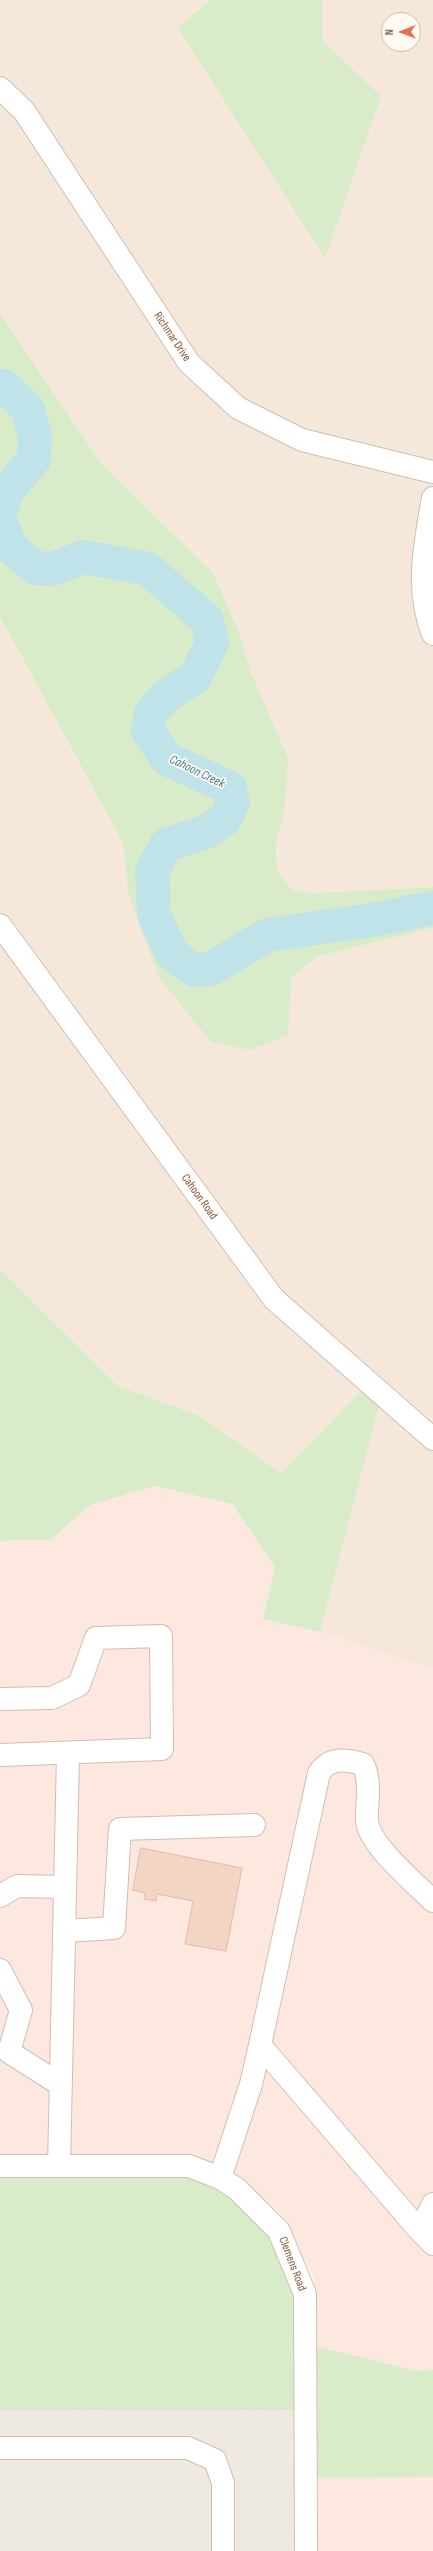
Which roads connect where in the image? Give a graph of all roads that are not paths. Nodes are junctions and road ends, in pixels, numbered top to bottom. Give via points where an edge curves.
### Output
1 (0, 88) edge
2 (433, 472) edge
3 (433, 498) edge
4 (433, 634) edge
5 (0, 925) edge
6 (433, 1439) edge
7 (0, 1699) edge
8 (68, 1754) junction
9 (0, 1755) edge
10 (254, 1825) dead end
11 (65, 1887) junction
12 (0, 1896) edge
13 (433, 1901) edge
14 (64, 1931) junction
15 (0, 1970) edge
16 (260, 2045) junction
17 (61, 2085) junction
18 (0, 2166) edge
19 (59, 2166) junction
20 (220, 2178) junction
21 (433, 2204) edge
22 (427, 2238) edge
23 (0, 2448) edge
24 (223, 2551) edge
25 (306, 2551) edge

1 - 2 street, Richmar Drive via 24,112 189,363 238,408 302,440
3 - 4 street via 423,556 426,617
5 - 6 street, Cahoon Road via 274,1299
7 - 8 street via 52,1698 79,1685 96,1638 161,1636 162,1749
8 - 9 street
8 - 11 street
10 - 14 street via 120,1829 114,1928
11 - 12 street via 17,1886
11 - 14 street
13 - 16 street via 381,1848 372,1834 367,1822 368,1775 363,1764 349,1760 334,1760 325,1765 319,1773
14 - 17 street
15 - 17 street via 21,2010 9,2052
16 - 20 street via 251,2084
16 - 22 street
17 - 19 street
18 - 19 street, Clemens Road
19 - 20 street, Clemens Road via 189,2166
20 - 25 street, Clemens Road via 237,2189 279,2231 305,2294
21 - 22 street
23 - 24 street via 188,2448 215,2460 223,2483

